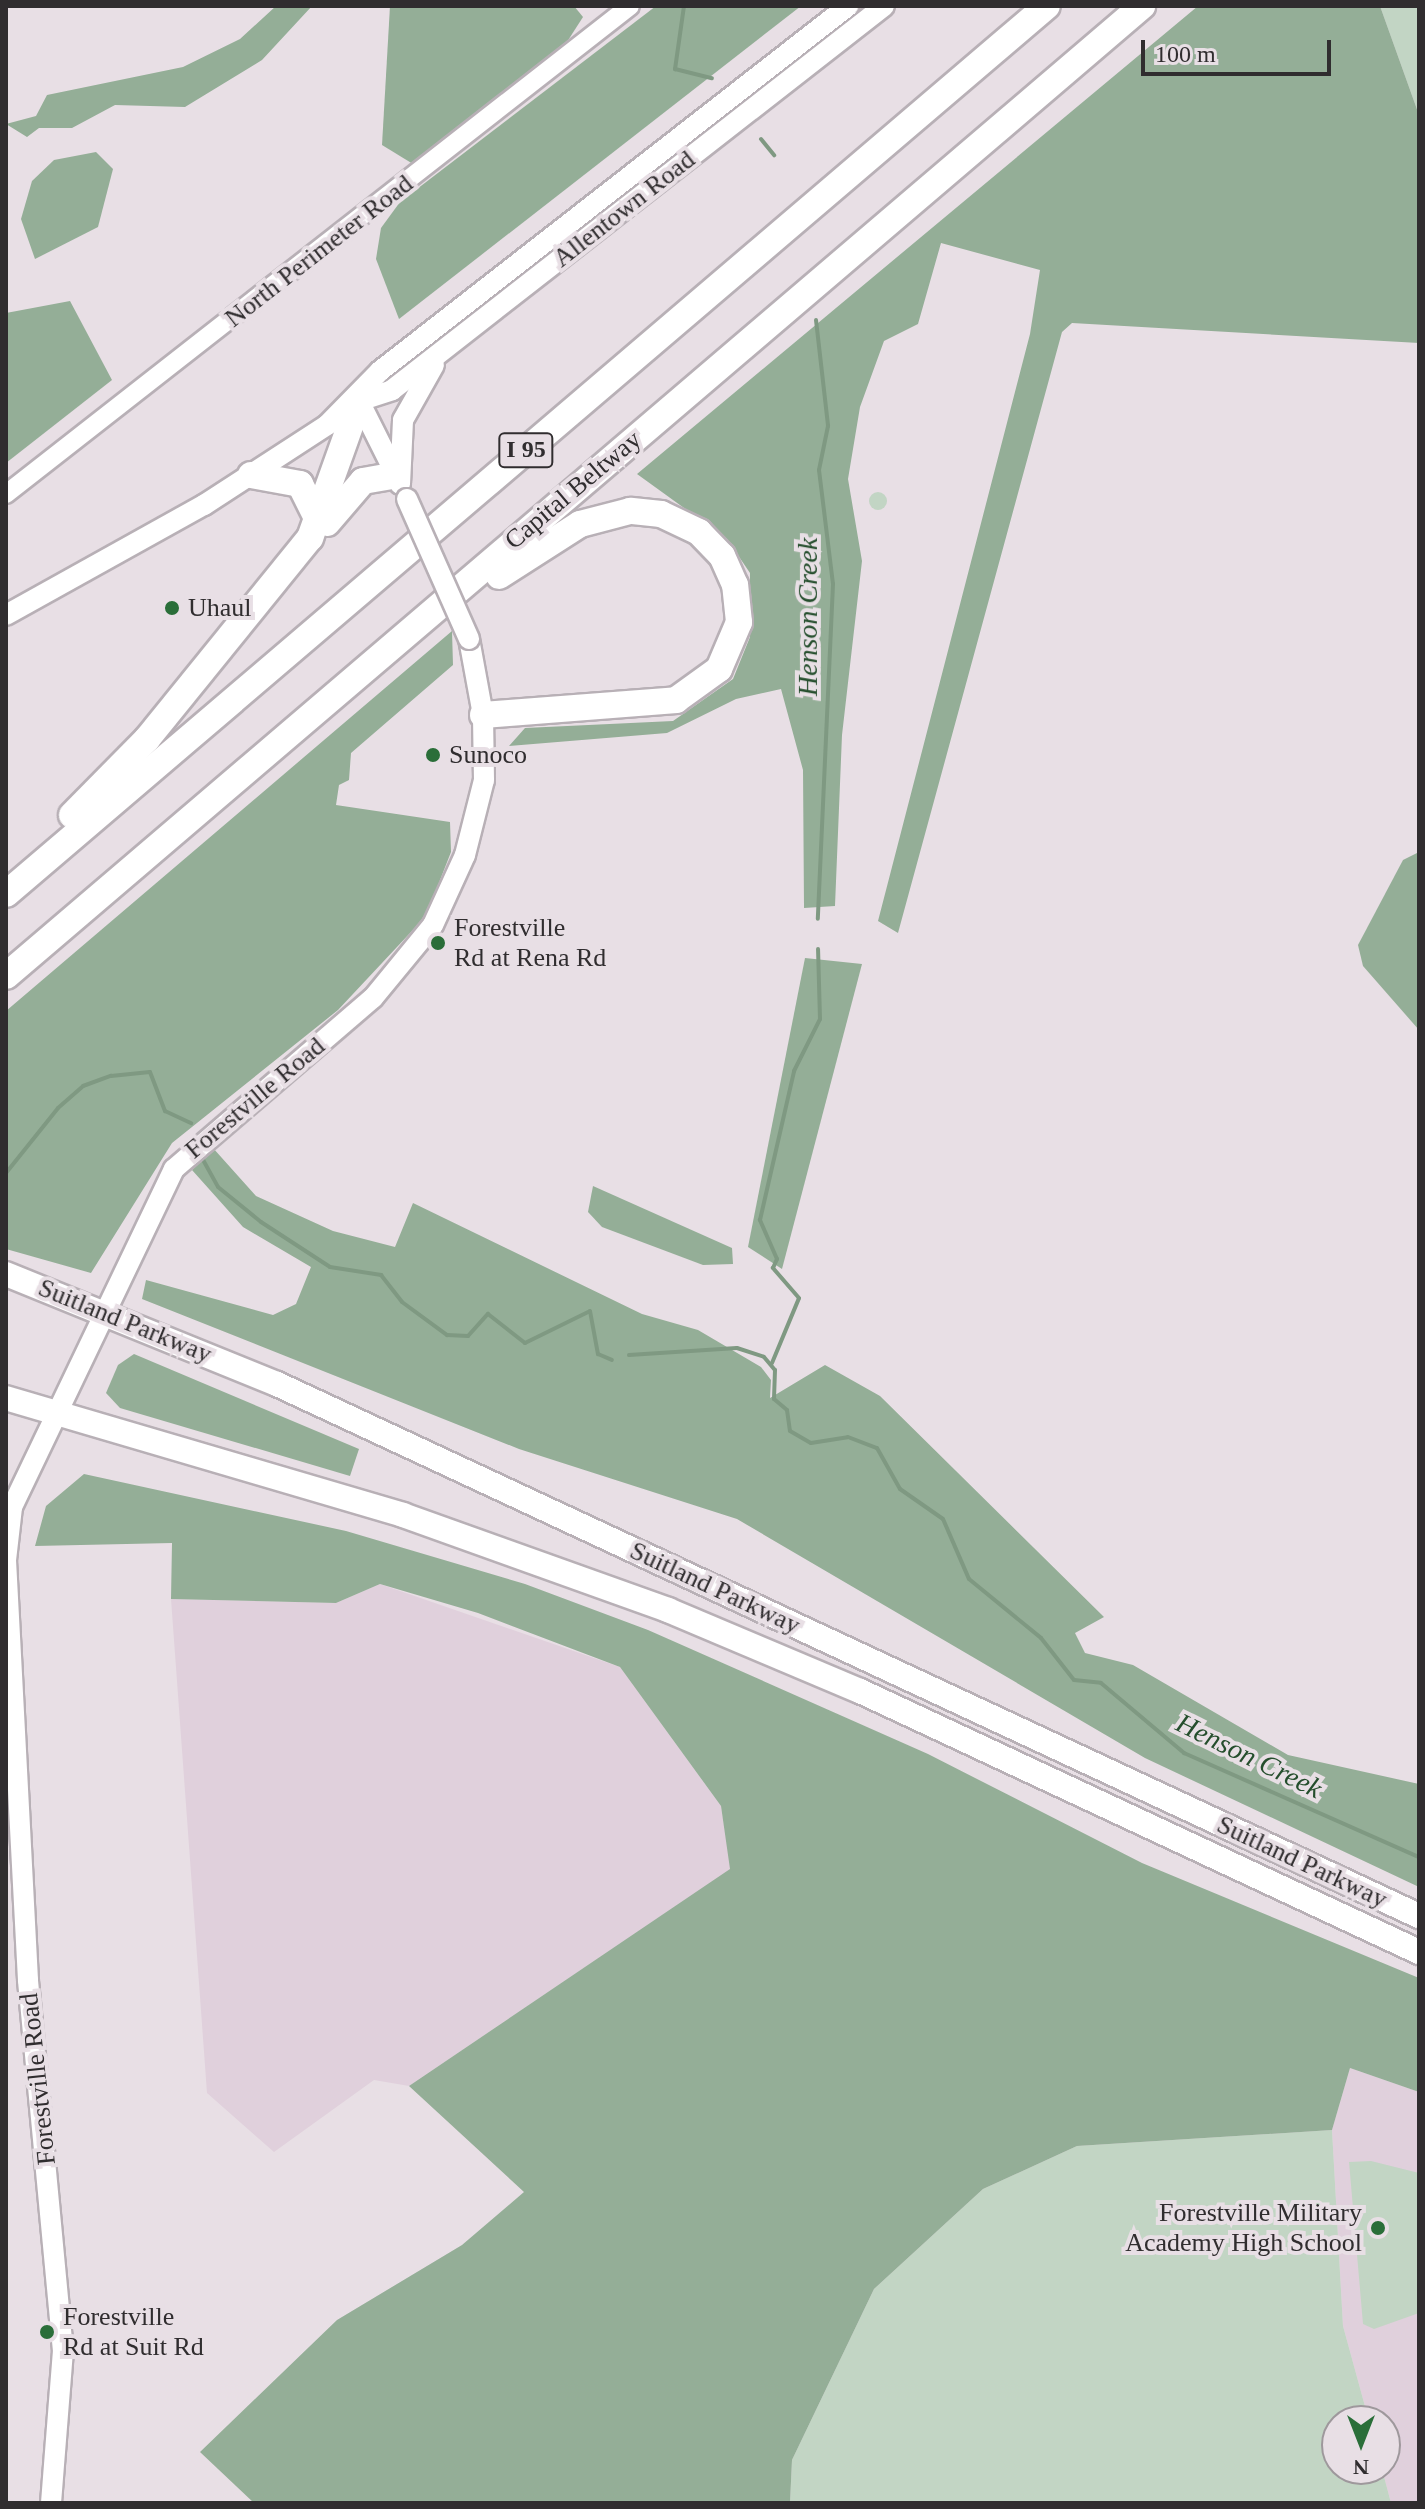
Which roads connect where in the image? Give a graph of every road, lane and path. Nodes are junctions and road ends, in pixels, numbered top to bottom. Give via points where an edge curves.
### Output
1 (630, 6) edge
2 (848, 6) edge
3 (884, 6) edge
4 (1047, 6) edge
5 (1142, 6) edge
6 (447, 347) junction
7 (359, 401) junction
8 (251, 475) junction
9 (401, 486) junction
10 (6, 494) edge
11 (314, 530) junction
12 (6, 615) edge
13 (410, 629) junction
14 (483, 715) junction
15 (6, 887) edge
16 (6, 894) edge
17 (6, 976) edge
18 (6, 1274) edge
19 (101, 1309) junction
20 (6, 1398) edge
21 (53, 1411) junction
22 (1419, 1916) edge
23 (1419, 1952) edge
24 (51, 2503) edge

1 - 10 street, North Perimeter Road
2 - 7 main road, Allentown Road via 380,371
3 - 6 main road, Allentown Road
4 - 16 highway, I 95
5 - 13 highway, Capital Beltway / I 95
6 - 7 main road, Allentown Road via 392,390
6 - 9 main road via 406,412
7 - 8 main road, Allentown Road
7 - 9 main road, Forestville Road
7 - 11 highway
8 - 11 highway via 300,484
8 - 12 main road, Allentown Road
9 - 11 highway via 363,481
9 - 14 main road, Forestville Road, bridge via 469,639
11 - 15 highway via 147,739
13 - 14 highway via 555,535 618,513 671,516 722,556 735,585 738,629 723,663 691,692 649,707
13 - 17 highway, Capital Beltway / I 95
14 - 19 main road, Forestville Road via 485,767 475,824 433,925 373,998 179,1162
18 - 19 highway, Suitland Parkway
19 - 21 main road, Forestville Road
19 - 22 highway, Suitland Parkway via 303,1395
20 - 21 highway, Suitland Parkway
21 - 23 highway, Suitland Parkway via 403,1515 668,1610 881,1701
21 - 24 main road, Forestville Road via 15,1495 6,1560 28,1980 63,2351

